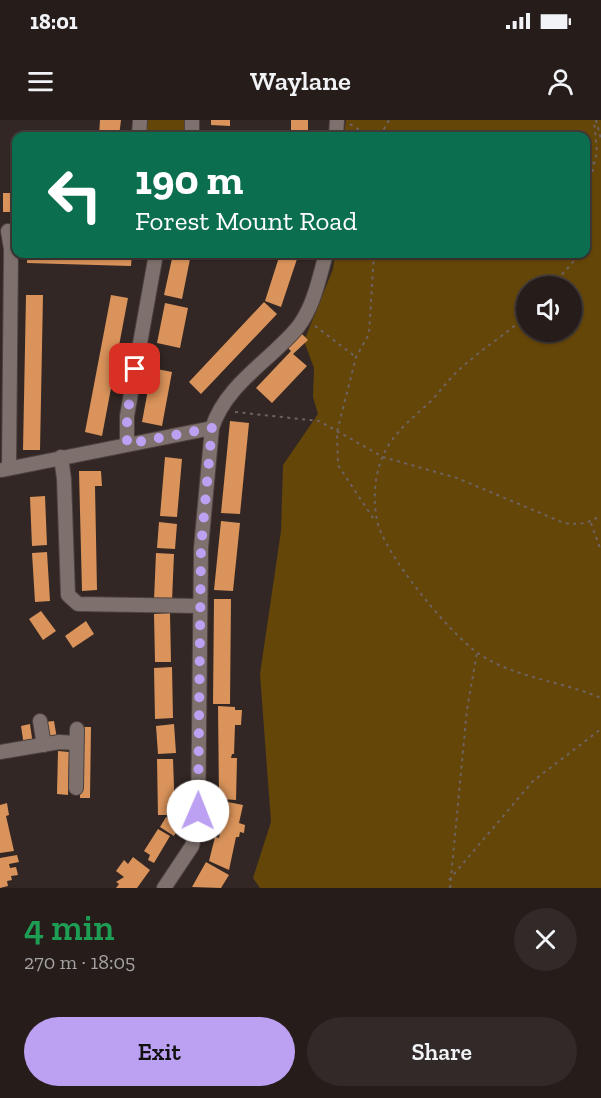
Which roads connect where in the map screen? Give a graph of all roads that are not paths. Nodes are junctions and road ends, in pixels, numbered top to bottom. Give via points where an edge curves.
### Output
1 (8, 231) edge
2 (155, 258) edge
3 (325, 258) edge
4 (212, 428) junction
5 (127, 444) junction
6 (61, 457) junction
7 (4, 469) edge
8 (200, 606) junction
9 (40, 721) dead end
10 (44, 745) junction
11 (0, 752) edge
12 (76, 788) dead end
13 (164, 888) edge

1 - 7 street via 11,249
2 - 5 street via 127,416
3 - 4 street via 304,317 227,397
4 - 5 street
4 - 8 street
5 - 6 street
6 - 7 street
6 - 8 street via 68,595 78,604
8 - 13 street via 198,824 192,846
9 - 10 street
10 - 11 street
10 - 12 street via 77,736

